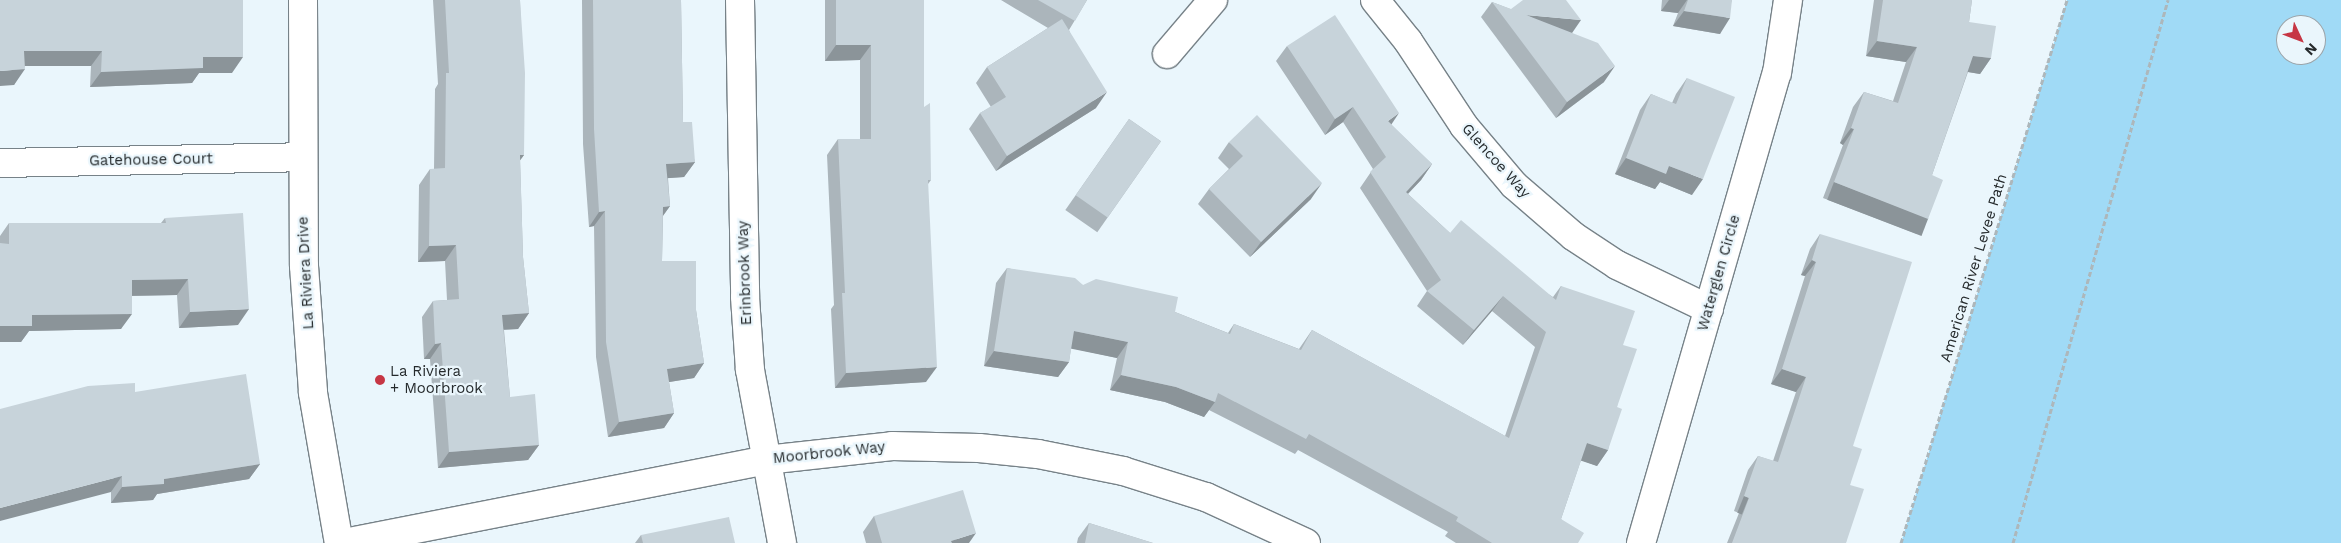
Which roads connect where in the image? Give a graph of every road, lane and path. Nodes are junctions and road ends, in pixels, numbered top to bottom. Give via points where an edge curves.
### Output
1 (303, 0) edge
2 (740, 0) edge
3 (1212, 0) edge
4 (1376, 0) edge
5 (1788, 0) edge
6 (2067, 0) edge
7 (2168, 0) edge
8 (1167, 54) dead end
9 (302, 157) junction
10 (0, 163) edge
11 (1709, 308) junction
12 (766, 460) junction
13 (339, 543) edge
14 (344, 543) edge
15 (782, 543) edge
16 (1306, 543) edge
17 (1640, 543) edge
18 (1901, 543) edge
19 (2013, 543) edge

1 - 9 street, La Riviera Drive
2 - 12 street, Erinbrook Way via 744,297 750,370
3 - 8 street
4 - 11 street, Glencoe Way via 1408,41 1464,126 1514,186 1573,236 1616,265
5 - 11 street, Waterglen Circle via 1777,73
6 - 18 path, American River Levee Path
7 - 19 path
9 - 10 street, Gatehouse Court
9 - 13 street, La Riviera Drive via 304,266 313,392
11 - 17 street, Waterglen Circle
12 - 14 street, Moorbrook Way
12 - 15 street, Erinbrook Way
12 - 16 street, Moorbrook Way via 892,446 980,448 1038,454 1123,470 1206,497

